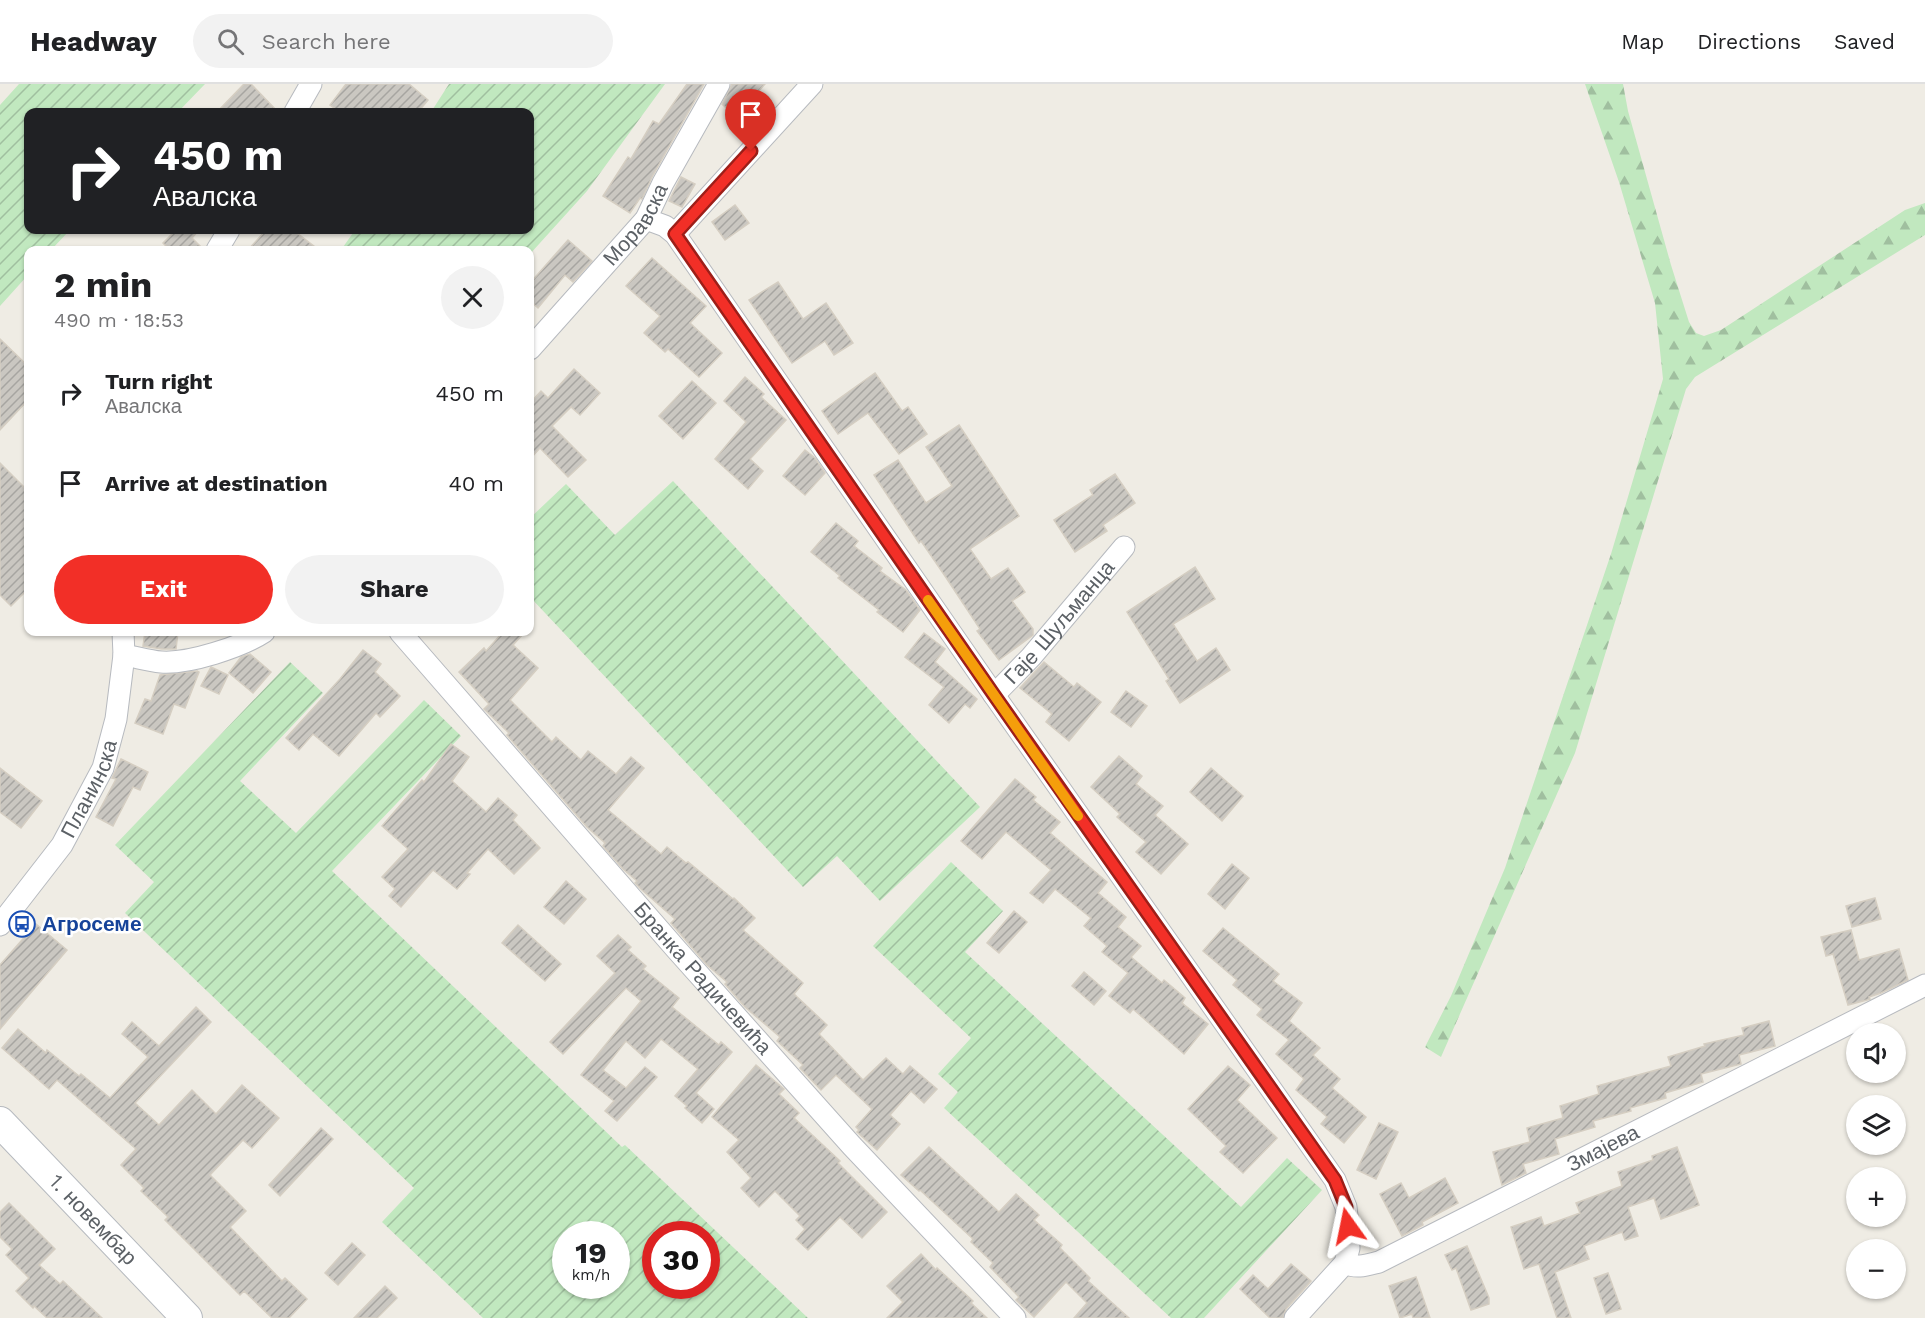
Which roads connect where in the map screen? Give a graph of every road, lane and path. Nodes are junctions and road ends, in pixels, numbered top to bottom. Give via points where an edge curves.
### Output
1 (311, 84) edge
2 (719, 84) edge
3 (813, 84) edge
4 (297, 108) edge
5 (646, 219) junction
6 (675, 234) junction
7 (534, 345) edge
8 (1124, 547) dead end
9 (123, 636) edge
10 (257, 636) edge
11 (403, 636) edge
12 (124, 655) junction
13 (994, 695) junction
14 (0, 925) edge
15 (1925, 985) edge
16 (0, 1122) edge
17 (1345, 1263) junction
18 (187, 1318) edge
19 (1015, 1318) edge
20 (1295, 1318) edge

1 - 4 street
2 - 5 street, Моравска
3 - 6 street
5 - 6 street, Гаје Шуљманца
5 - 7 street, Моравска
6 - 13 street, Гаје Шуљманца
8 - 13 street, Гаје Шуљманца
9 - 12 street, Планинска
10 - 12 street via 207,657 163,663
11 - 19 street, Бранка Радичевића via 852,1146
12 - 14 street, Планинска via 116,719 103,768 62,845
13 - 17 street, Гаје Шуљманца via 1335,1180 1346,1207 1349,1248
15 - 17 street, Змајева via 1379,1262 1362,1267
16 - 18 main road, 1. новембар
17 - 20 street

